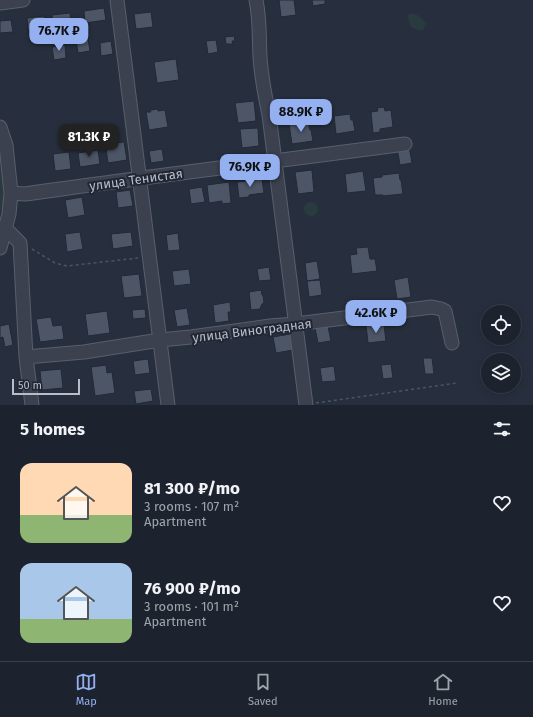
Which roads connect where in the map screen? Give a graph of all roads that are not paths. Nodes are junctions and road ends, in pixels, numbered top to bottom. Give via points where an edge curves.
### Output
1 (23, 0) edge
2 (117, 0) edge
3 (121, 0) edge
4 (256, 0) edge
5 (0, 3) edge
6 (0, 127) edge
7 (405, 144) dead end
8 (275, 162) junction
9 (140, 178) junction
10 (11, 193) junction
11 (5, 228) junction
12 (0, 248) edge
13 (296, 324) junction
14 (160, 340) junction
15 (452, 343) dead end
16 (26, 357) junction
17 (306, 404) edge
18 (32, 405) edge
19 (168, 405) edge

1 - 5 street
2 - 3 street
2 - 9 street
4 - 8 street via 262,77
6 - 10 street via 6,145
7 - 8 street, улица Тенистая
8 - 9 street, улица Тенистая
8 - 13 street
9 - 10 street, улица Тенистая via 25,194
9 - 14 street
10 - 11 street via 10,214
11 - 12 street
11 - 16 street via 20,242
13 - 14 street, улица Виноградная
13 - 15 street, улица Виноградная via 436,307 445,311
13 - 17 street
14 - 16 street, улица Виноградная via 84,352
14 - 19 street
16 - 18 street

